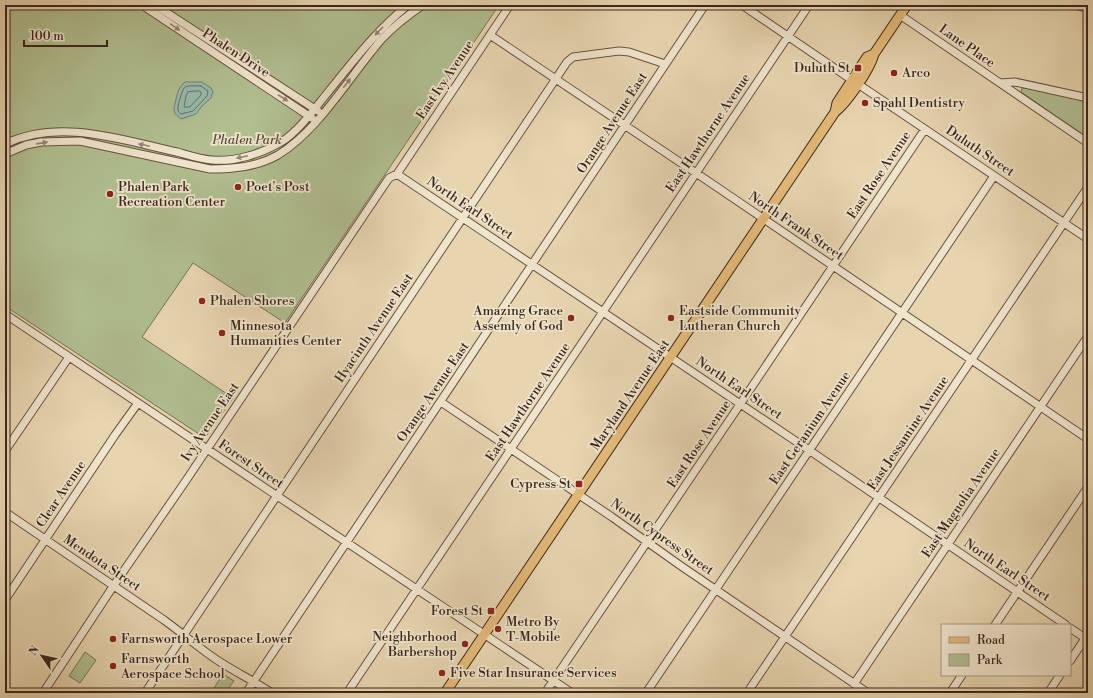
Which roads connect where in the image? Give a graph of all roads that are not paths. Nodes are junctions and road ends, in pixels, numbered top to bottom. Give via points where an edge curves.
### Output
1 (142, 5) edge
2 (155, 5) edge
3 (408, 5) edge
4 (423, 5) edge
5 (510, 5) edge
6 (705, 5) edge
7 (742, 5) edge
8 (809, 5) edge
9 (907, 5) edge
10 (1074, 5) edge
11 (1088, 8) edge
12 (900, 15) junction
13 (490, 35) junction
14 (788, 36) junction
15 (665, 64) junction
16 (556, 79) junction
17 (855, 82) junction
18 (1000, 83) junction
19 (1088, 98) edge
20 (315, 109) junction
21 (322, 114) junction
22 (309, 115) junction
23 (316, 120) junction
24 (624, 125) junction
25 (925, 129) junction
26 (1088, 143) edge
27 (5, 144) edge
28 (5, 154) edge
29 (398, 171) junction
30 (696, 173) junction
31 (994, 176) junction
32 (1088, 187) edge
33 (462, 217) junction
34 (764, 219) junction
35 (1064, 223) junction
36 (1088, 239) edge
37 (533, 264) junction
38 (833, 266) junction
39 (604, 312) junction
40 (902, 313) junction
41 (5, 314) edge
42 (1088, 336) edge
43 (69, 357) junction
44 (671, 357) junction
45 (971, 360) junction
46 (441, 402) junction
47 (138, 403) junction
48 (741, 404) junction
49 (1040, 407) junction
50 (1088, 439) edge
51 (207, 449) junction
52 (511, 449) junction
53 (810, 450) junction
54 (5, 451) edge
55 (1088, 487) edge
56 (579, 494) junction
57 (277, 495) junction
58 (879, 498) junction
59 (5, 512) edge
60 (45, 539) junction
61 (346, 541) junction
62 (647, 542) junction
63 (948, 545) junction
64 (114, 585) junction
65 (418, 589) junction
66 (716, 590) junction
67 (1017, 592) junction
68 (5, 600) edge
69 (996, 624) edge
70 (1065, 624) edge
71 (1071, 629) edge
72 (484, 633) junction
73 (184, 635) junction
74 (785, 637) junction
75 (1087, 637) edge
76 (1071, 660) edge
77 (961, 676) edge
78 (1059, 676) edge
79 (553, 680) junction
80 (254, 681) junction
81 (854, 684) junction
82 (43, 693) edge
83 (145, 693) edge
84 (246, 693) edge
85 (272, 693) edge
86 (347, 693) edge
87 (445, 693) edge
88 (544, 693) edge
89 (572, 693) edge
90 (646, 693) edge
91 (747, 693) edge
92 (868, 693) edge
93 (950, 693) edge
94 (1048, 693) edge

1 -> 22 street, Phalen Drive
2 - 20 street, Phalen Drive
3 -> 20 street via 378,31
21 -> 4 street via 382,39 406,16
5 - 13 street, East Ivy Avenue
6 - 15 street, Orange Avenue East
7 - 14 street, Duluth Street
8 - 14 street, East Hawthorne Avenue
9 - 12 main road, Maryland Avenue East
10 - 11 street
12 - 17 main road, Maryland Avenue East via 872,61
12 - 18 street, Lane Place
13 - 16 street, North Frank Street
13 - 29 street, East Ivy Avenue
14 - 17 street, Duluth Street
14 - 30 street, East Hawthorne Avenue
15 - 16 street, Hyacinth Avenue East via 619,51 573,57
15 - 24 street, Orange Avenue East
16 - 24 street, North Frank Street
16 - 33 street, Hyacinth Avenue East
17 - 25 street, Duluth Street
17 - 34 main road, Maryland Avenue East via 842,107 835,112
18 - 19 street, Lane Place via 1014,82
18 - 26 street, Lane Place
20 - 21 street, Phalen Drive
20 - 22 street
21 - 23 street
22 - 23 street, Phalen Drive
22 -> 27 street via 282,142 240,158 212,160 82,132 39,134
28 -> 23 street via 41,142 80,141 210,169 228,169 276,156 289,147
24 - 30 street, North Frank Street
24 - 37 street, Orange Avenue East
25 - 31 street, Duluth Street
25 - 38 street, East Rose Avenue
29 - 33 street, North Earl Street
29 - 51 street, Ivy Avenue East via 389,178
30 - 34 street, North Frank Street
30 - 39 street, East Hawthorne Avenue
31 - 35 street, Duluth Street
31 - 40 street, East Geranium Avenue
32 - 35 street, East Jessamine Avenue
33 - 37 street, North Earl Street
33 - 57 street, Hyacinth Avenue East
34 - 38 street, North Frank Street
34 - 44 main road, Maryland Avenue East
35 - 36 street, Duluth Street
35 - 45 street, East Jessamine Avenue
37 - 39 street, North Earl Street
37 - 46 street, Orange Avenue East
38 - 40 street, North Frank Street
38 - 48 street, East Rose Avenue
39 - 44 street, North Earl Street
39 - 52 street, East Hawthorne Avenue
40 - 45 street, North Frank Street
40 - 53 street, East Geranium Avenue
41 - 43 street, Forest Street
42 - 49 street, East Magnolia Avenue
43 - 47 street, Forest Street
43 - 54 street
44 - 48 street, North Earl Street
44 - 56 main road, Maryland Avenue East
45 - 49 street, North Frank Street
45 - 58 street, East Jessamine Avenue
46 - 52 street, North Cypress Street
46 - 61 street, Orange Avenue East
47 - 51 street, Forest Street
47 - 60 street, Clear Avenue
48 - 53 street, North Earl Street
48 - 62 street, East Rose Avenue
49 - 50 street, North Frank Street
49 - 63 street, East Magnolia Avenue
51 - 57 street, Forest Street
51 - 64 street, Ivy Avenue East
52 - 56 street, North Cypress Street
52 - 65 street, East Hawthorne Avenue
53 - 58 street, North Earl Street
53 - 66 street, East Geranium Avenue
55 - 67 street
56 - 62 street, North Cypress Street
56 - 72 main road, Maryland Avenue East
57 - 61 street, Forest Street
57 - 73 street, Hyacinth Avenue East
58 - 63 street, North Earl Street
58 - 74 street, East Jessamine Avenue
59 - 60 street, Mendota Street
60 - 64 street, Mendota Street
60 - 68 street, Clear Avenue
61 - 65 street, Forest Street
61 - 80 street, Orange Avenue East
62 - 66 street, North Cypress Street
62 - 79 street, East Rose Avenue
63 - 67 street, North Earl Street
63 - 81 street, East Magnolia Avenue
64 - 73 street, Mendota Street
64 - 82 street, Ivy Avenue East
65 - 72 street, Forest Street
65 - 86 street, East Hawthorne Avenue
66 - 74 street, North Cypress Street
66 - 90 street, East Geranium Avenue
67 - 69 street
67 - 70 street, North Earl Street
71 - 75 street
72 - 79 street, Forest Street
72 - 87 main road, Maryland Avenue East
73 - 80 street, Mendota Street via 232,670
73 - 83 street, Hyacinth Avenue East
74 - 81 street, North Cypress Street
74 - 91 street, East Jessamine Avenue
75 - 76 street
77 - 93 street
78 - 94 street
79 - 88 street, East Rose Avenue
79 - 89 street, Forest Street
80 - 84 street, Orange Avenue East
80 - 85 street, Mendota Street
81 - 92 street, North Cypress Street

